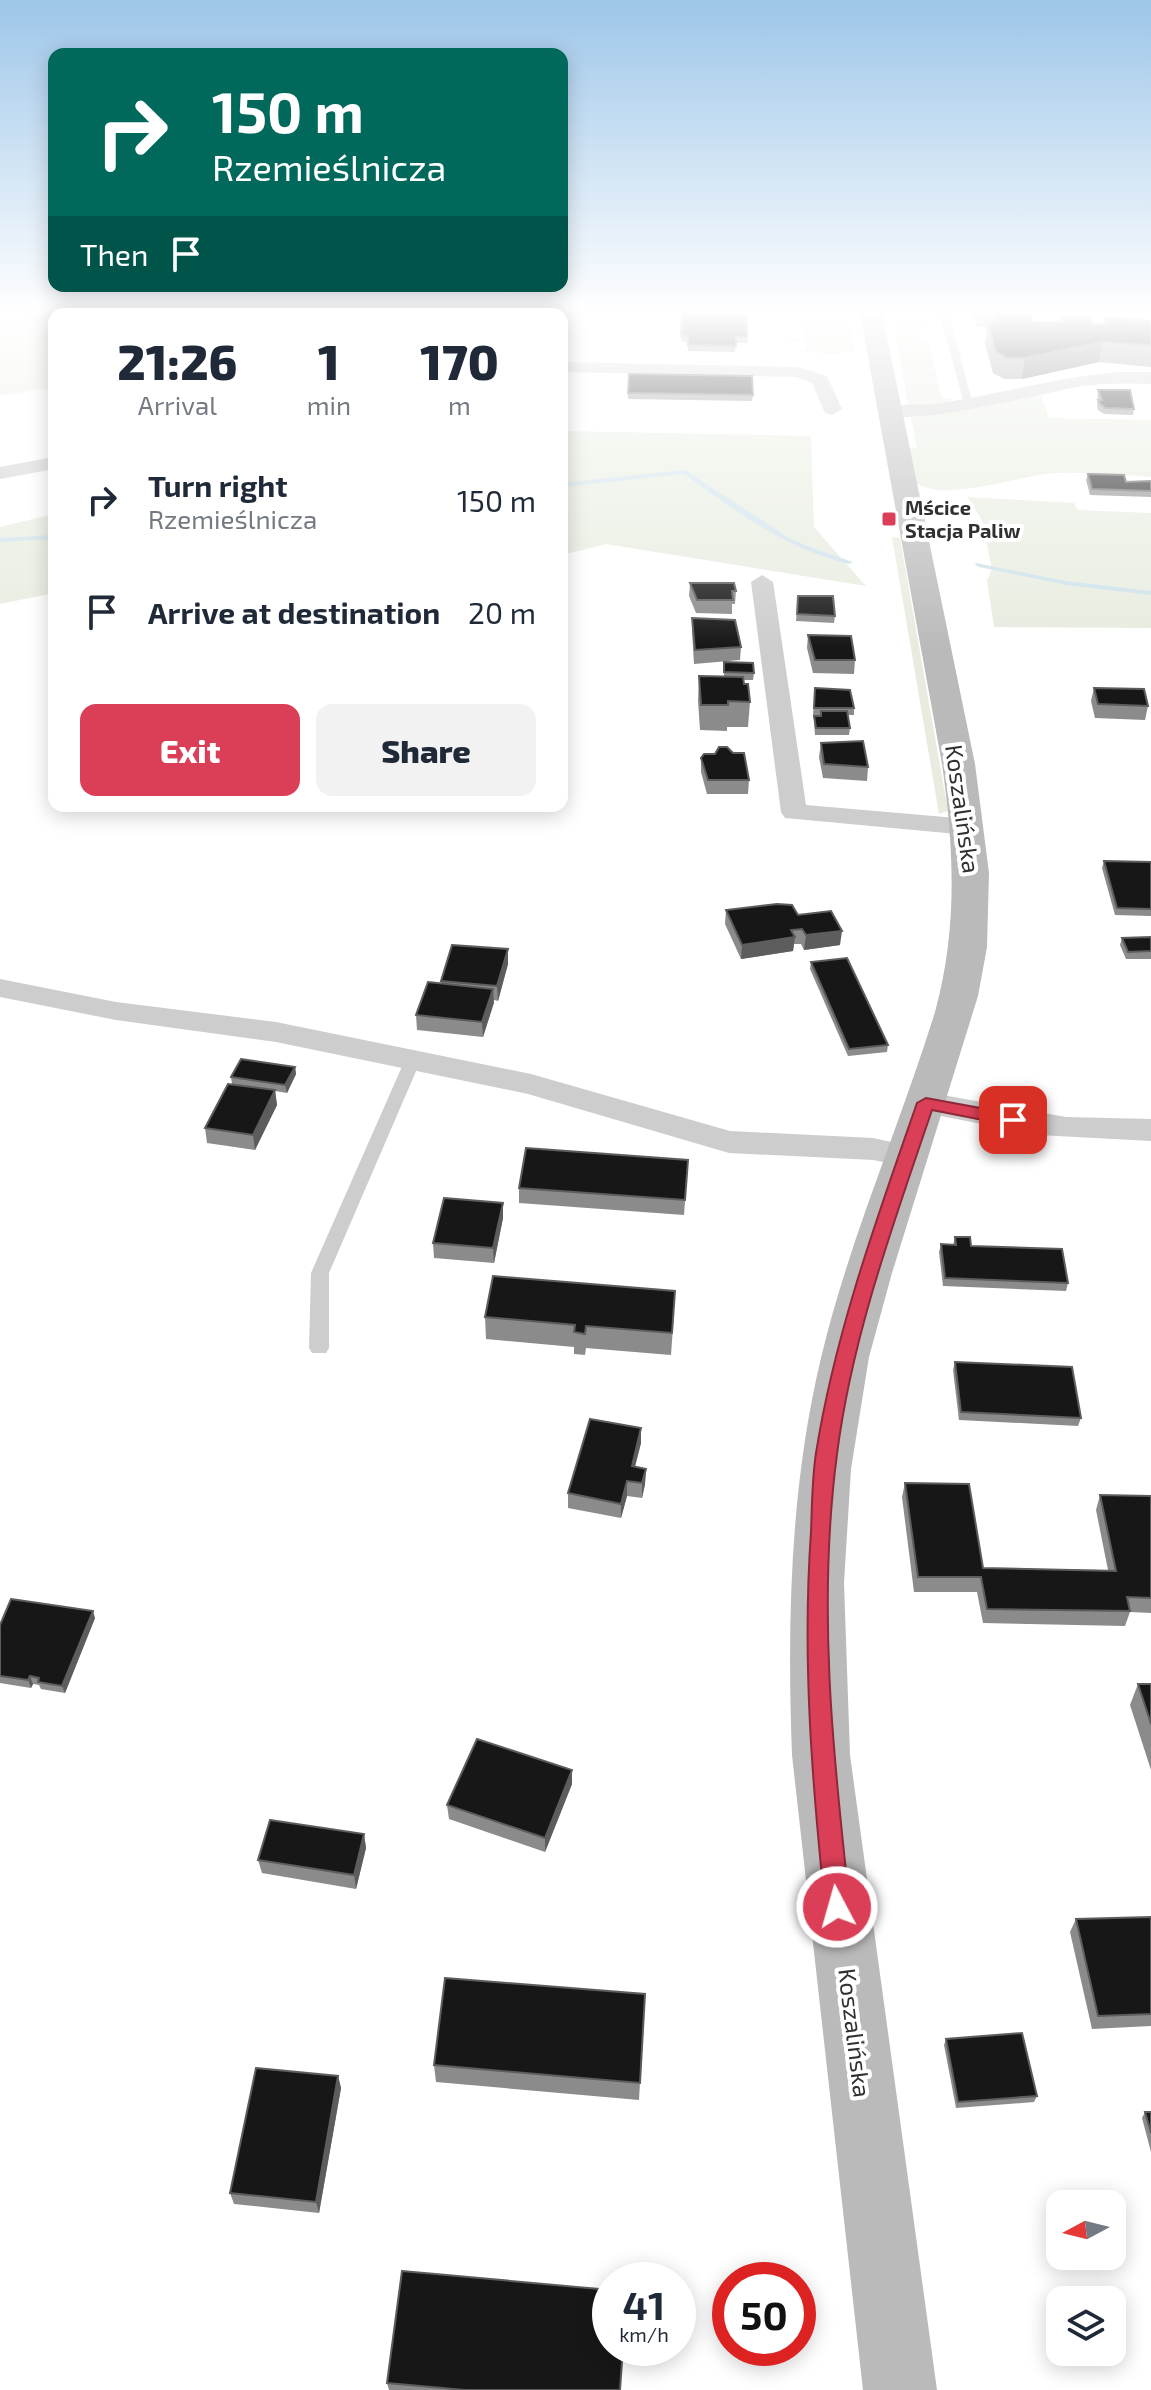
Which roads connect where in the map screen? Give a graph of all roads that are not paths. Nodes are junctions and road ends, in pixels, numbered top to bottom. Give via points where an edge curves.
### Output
1 (893, 425) edge
2 (48, 464) edge
3 (0, 473) edge
4 (762, 582) dead end
5 (968, 827) junction
6 (0, 988) edge
7 (412, 1062) junction
8 (926, 1103) junction
9 (1151, 1130) edge
10 (907, 1156) junction
11 (319, 1348) dead end
12 (900, 2390) edge

1 - 5 main road, Koszalińska
2 - 3 street
4 - 5 street via 794,812
5 - 8 main road, Koszalińska via 973,894 968,949
6 - 7 street via 116,1011 276,1032
7 - 10 street via 531,1084 729,1142 873,1149
7 - 11 lane via 320,1273
8 - 9 street via 1086,1129
8 - 10 main road, Koszalińska
10 - 12 main road, Koszalińska via 837,1395 824,1478 816,1618 829,1834

